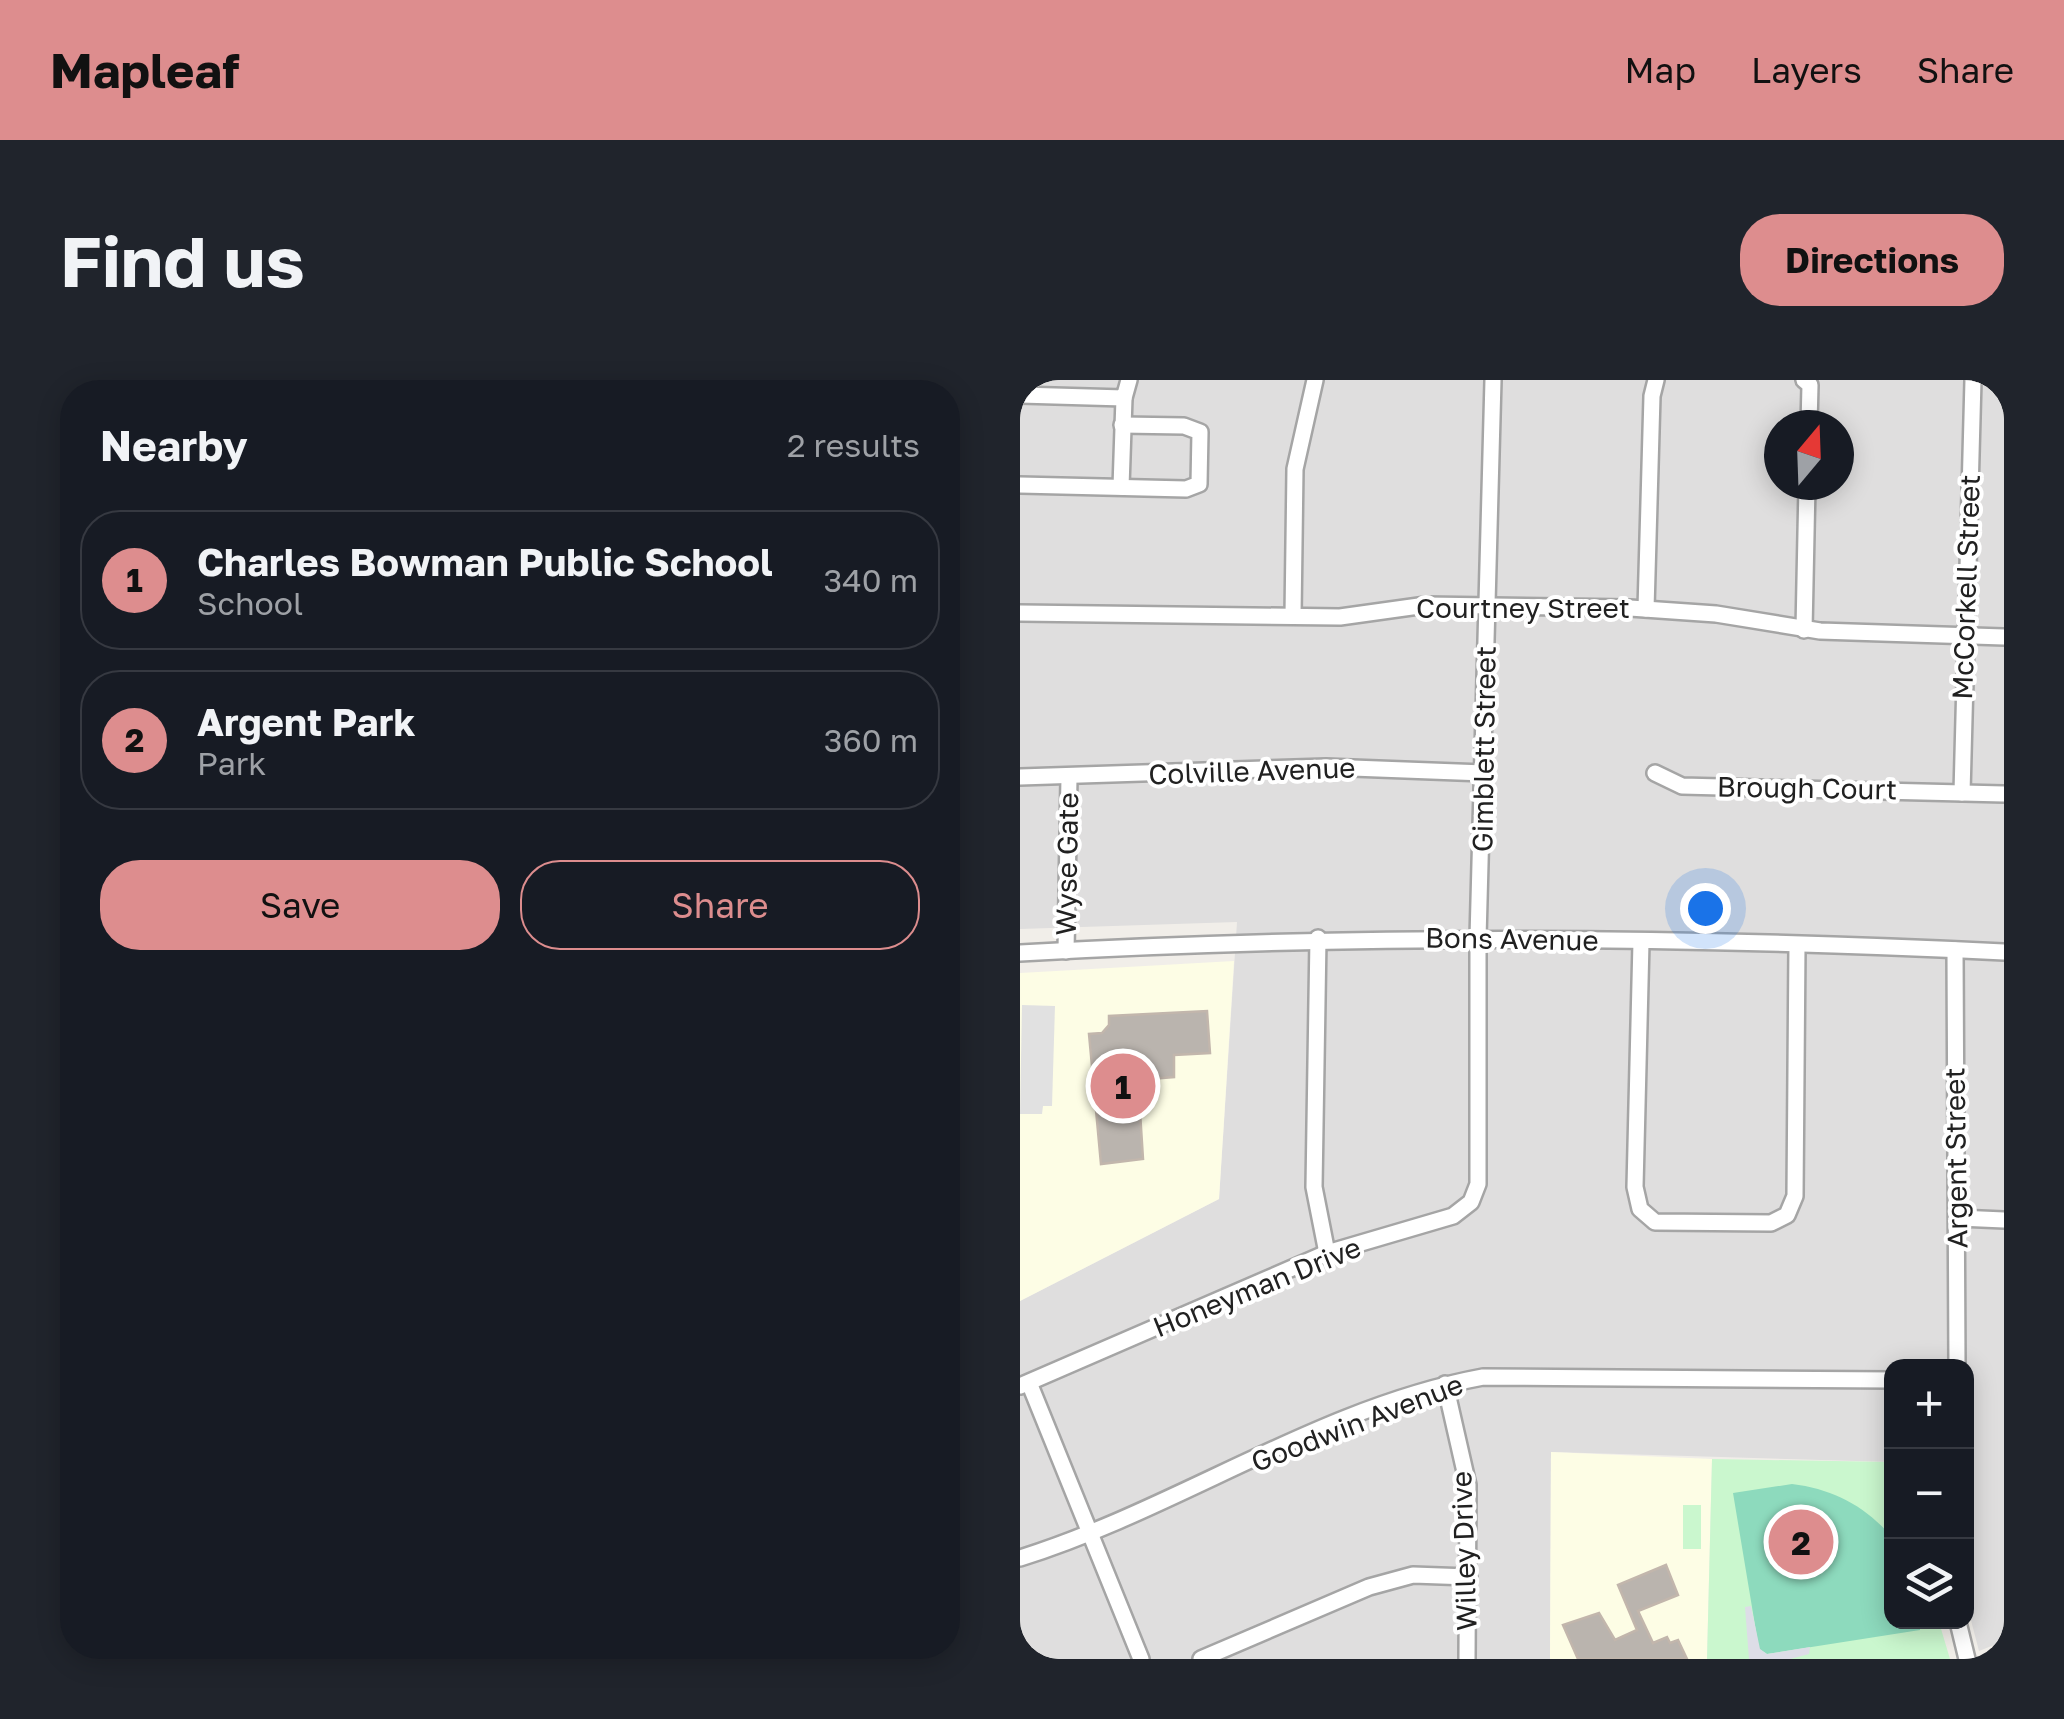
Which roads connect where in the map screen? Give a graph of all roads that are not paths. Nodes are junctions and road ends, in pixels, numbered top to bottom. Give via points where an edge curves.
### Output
1 (1128, 380) edge
2 (1315, 380) edge
3 (1493, 380) edge
4 (1656, 380) edge
5 (1804, 380) edge
6 (1972, 380) edge
7 (1020, 395) edge
8 (1124, 398) junction
9 (1809, 410) edge
10 (1122, 424) junction
11 (1020, 485) edge
12 (1121, 487) junction
13 (1807, 500) edge
14 (1487, 605) junction
15 (1646, 609) junction
16 (1020, 612) edge
17 (1293, 616) junction
18 (1804, 630) junction
19 (1964, 637) junction
20 (2004, 637) edge
21 (1484, 773) junction
22 (1655, 773) dead end
23 (1020, 777) edge
24 (1069, 778) junction
25 (1962, 793) junction
26 (2004, 794) edge
27 (1318, 938) junction
28 (1478, 938) junction
29 (1641, 942) junction
30 (1797, 945) junction
31 (1954, 950) junction
32 (1066, 951) junction
33 (2004, 952) edge
34 (1020, 954) edge
35 (1959, 1218) junction
36 (2004, 1220) edge
37 (1327, 1253) junction
38 (1957, 1359) edge
39 (1884, 1380) edge
40 (1445, 1384) junction
41 (1025, 1385) edge
42 (1087, 1534) junction
43 (1020, 1558) edge
44 (1469, 1576) junction
45 (1960, 1629) edge
46 (1141, 1659) edge
47 (1201, 1659) edge
48 (1466, 1659) edge
49 (1967, 1659) edge

1 - 8 street
2 - 17 street via 1295,469
3 - 14 street, Gimblett Street
4 - 15 street
5 - 9 street via 1810,385
6 - 19 street, McCorkell Street
7 - 8 street
8 - 10 street
10 - 12 street
10 - 12 street via 1193,427 1203,439 1203,458 1202,478 1193,488
11 - 12 street
13 - 18 street
14 - 15 street, Courtney Street
14 - 17 street, Courtney Street
14 - 21 street, Gimblett Street
15 - 18 street, Courtney Street
16 - 17 street, Courtney Street
18 - 19 street, Courtney Street
19 - 20 street, Courtney Street
19 - 25 street, McCorkell Street
21 - 24 street, Colville Avenue via 1326,767
21 - 28 street, Gimblett Street
22 - 25 street, Brough Court via 1682,786
23 - 24 street, Colville Avenue
24 - 32 street, Wyse Gate
25 - 26 street, Brough Court
27 - 28 street, Bons Avenue
27 - 32 street, Bons Avenue
27 - 37 street via 1314,1188
28 - 29 street, Bons Avenue
28 - 37 street, Honeyman Drive via 1478,1184 1471,1202 1453,1216
29 - 30 street, Bons Avenue
29 - 30 street via 1635,1187 1640,1209 1655,1222 1771,1223 1787,1215 1795,1196
30 - 31 street, Bons Avenue
31 - 33 street, Bons Avenue
31 - 35 street, Argent Street
32 - 34 street, Bons Avenue
35 - 36 street
35 - 38 street, Argent Street
37 - 41 street, Honeyman Drive
39 - 40 street, Goodwin Avenue via 1483,1377
40 - 42 street, Goodwin Avenue
40 - 44 street, Willey Drive via 1468,1485
41 - 42 street
42 - 43 street, Goodwin Avenue
42 - 46 street
44 - 47 street via 1413,1576 1369,1587
44 - 48 street, Willey Drive
45 - 49 street

